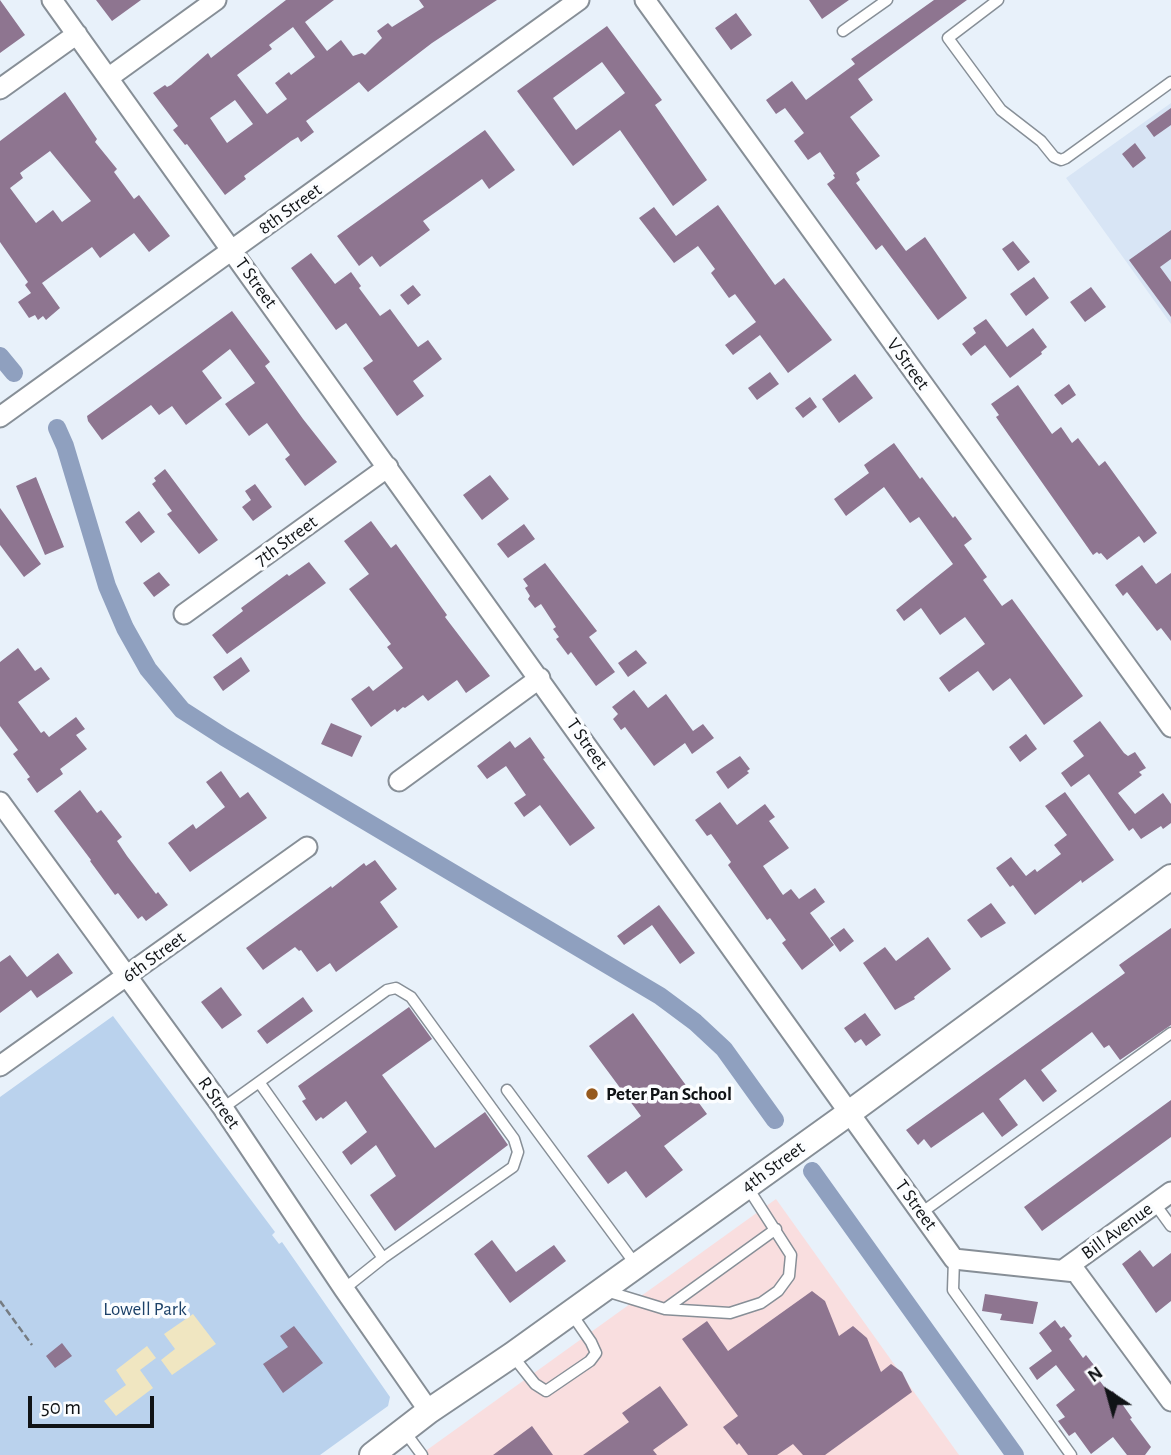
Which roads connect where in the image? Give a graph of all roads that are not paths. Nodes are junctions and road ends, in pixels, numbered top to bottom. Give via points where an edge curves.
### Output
1 (52, 0) edge
2 (216, 0) edge
3 (579, 0) edge
4 (645, 0) edge
5 (887, 0) edge
6 (998, 0) edge
7 (844, 31) dead end
8 (77, 34) junction
9 (108, 78) junction
10 (1171, 82) edge
11 (0, 89) edge
12 (232, 250) junction
13 (0, 417) edge
14 (388, 467) junction
15 (184, 614) dead end
16 (540, 678) junction
17 (1167, 715) edge
18 (400, 781) dead end
19 (0, 802) edge
20 (307, 846) dead end
21 (1171, 877) edge
22 (127, 976) junction
23 (1171, 1033) edge
24 (0, 1066) edge
25 (259, 1082) junction
26 (507, 1090) dead end
27 (223, 1108) junction
28 (849, 1113) junction
29 (747, 1186) junction
30 (1171, 1192) edge
31 (1155, 1204) junction
32 (921, 1213) junction
33 (1171, 1226) edge
34 (776, 1229) junction
35 (383, 1258) junction
36 (954, 1259) junction
37 (636, 1265) junction
38 (1063, 1270) junction
39 (344, 1289) junction
40 (602, 1290) junction
41 (665, 1309) junction
42 (570, 1313) junction
43 (512, 1355) junction
44 (1171, 1401) edge
45 (429, 1411) junction
46 (405, 1432) junction
47 (372, 1455) edge
48 (422, 1455) edge
49 (1071, 1455) edge

1 - 8 street, T Street
2 - 9 street
3 - 12 street, 8th Street
4 - 17 street, V Street
5 - 7 lane
6 - 10 lane via 948,38 1001,110 1041,141 1054,158 1066,158
8 - 9 street, T Street
8 - 11 street
9 - 12 street, T Street
12 - 13 street, 8th Street
12 - 14 street, T Street
14 - 15 street, 7th Street
14 - 16 street, T Street
16 - 18 street
16 - 28 street, T Street
19 - 22 street, R Street
20 - 22 street, 6th Street
21 - 28 street, 4th Street
22 - 24 street, 6th Street
22 - 27 street, R Street
23 - 32 lane
25 - 27 lane
25 - 35 lane
25 - 35 lane via 387,989 396,988 411,997 514,1139 513,1167
26 - 37 lane
27 - 39 street, R Street
28 - 29 street, 4th Street
28 - 32 street, T Street
29 - 34 lane
29 - 37 street, 4th Street
30 - 31 street, Bill Avenue
31 - 33 lane
31 - 38 street, Bill Avenue
32 - 36 street, T Street
34 - 41 lane
34 - 41 lane via 791,1255 789,1276 778,1291 761,1303 730,1313
35 - 39 lane
36 - 38 street
36 - 49 lane via 953,1290
37 - 40 street, 4th Street
38 - 44 street via 1076,1272
39 - 45 street, R Street
40 - 41 lane
40 - 42 street, 4th Street
42 - 43 street, 4th Street
42 - 43 lane via 596,1353 590,1361 546,1391
43 - 45 street, 4th Street
45 - 46 street, 4th Street
46 - 47 street, 4th Street
46 - 48 lane

